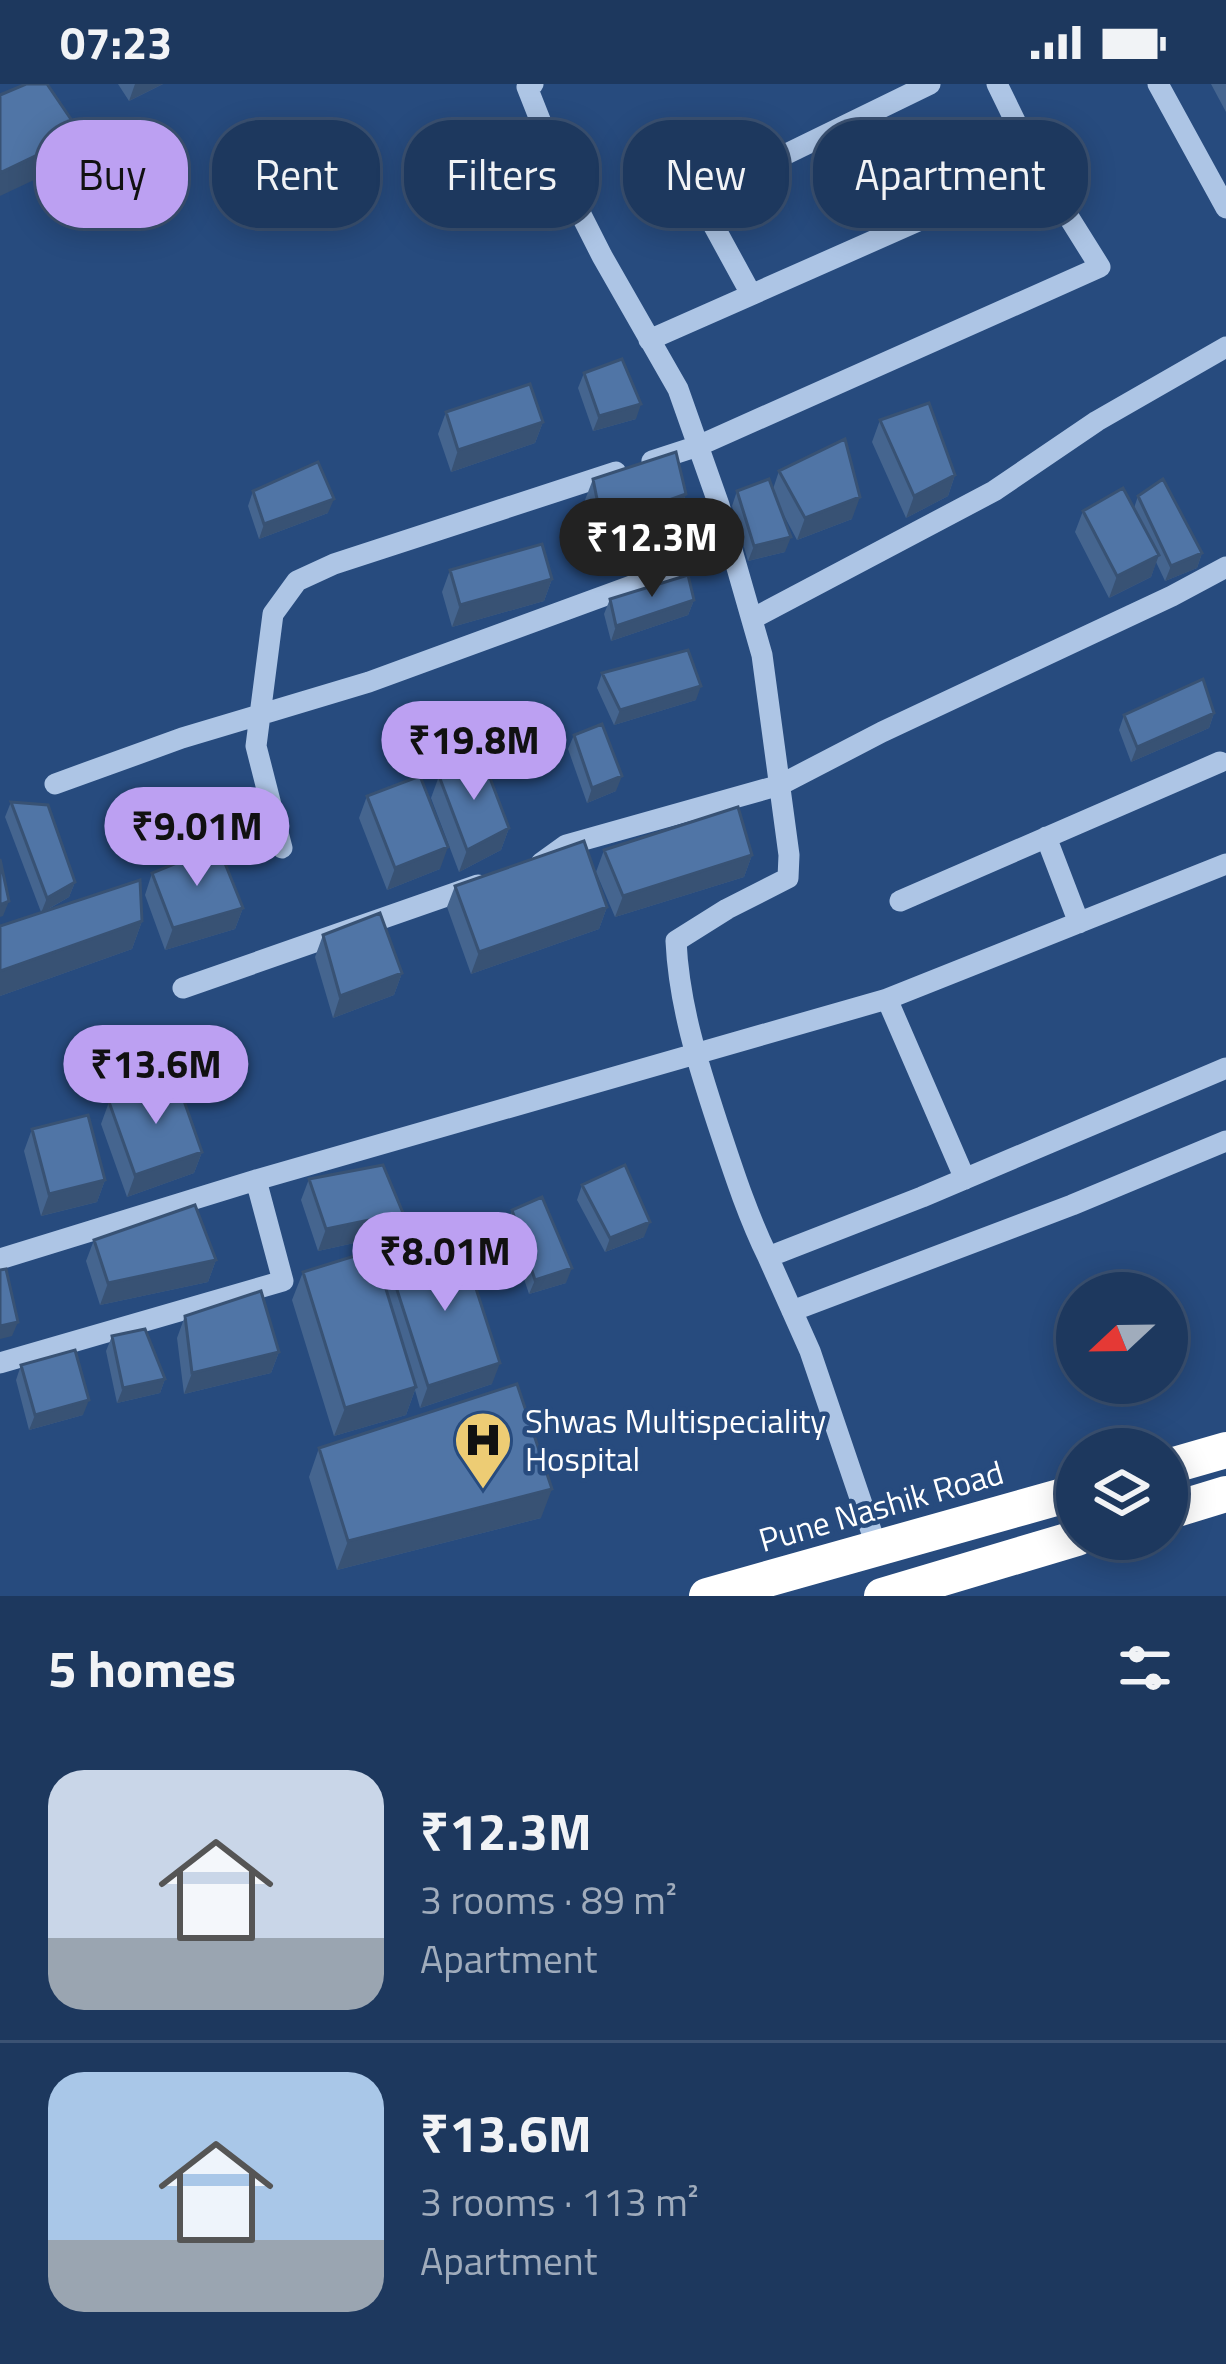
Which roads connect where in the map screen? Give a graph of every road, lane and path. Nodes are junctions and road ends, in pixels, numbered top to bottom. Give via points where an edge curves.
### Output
1 (532, 84) edge
2 (930, 84) edge
3 (997, 84) edge
4 (1158, 84) edge
5 (1015, 120) edge
6 (789, 152) edge
7 (1226, 208) edge
8 (715, 228) edge
9 (901, 228) edge
10 (1076, 228) edge
11 (751, 294) junction
12 (649, 340) junction
13 (1226, 347) edge
14 (698, 446) junction
15 (732, 549) junction
16 (1226, 567) edge
17 (752, 620) junction
18 (260, 713) junction
19 (1220, 762) dead end
20 (56, 784) dead end
21 (779, 784) junction
22 (1046, 837) junction
23 (282, 848) dead end
24 (1226, 864) edge
25 (900, 901) dead end
26 (1079, 923) junction
27 (183, 988) dead end
28 (887, 999) junction
29 (696, 1055) junction
30 (1226, 1068) edge
31 (1226, 1141) edge
32 (964, 1179) junction
33 (256, 1180) junction
34 (768, 1257) junction
35 (0, 1259) edge
36 (792, 1311) junction
37 (0, 1363) edge
38 (1226, 1450) edge
39 (1188, 1460) edge
40 (1226, 1494) edge
41 (1056, 1498) edge
42 (1188, 1506) edge
43 (1056, 1544) edge
44 (877, 1548) junction
45 (707, 1596) edge
46 (882, 1596) edge

1 - 12 street via 565,182
2 - 6 street
3 - 5 street
4 - 7 street
8 - 11 street
9 - 11 street
10 - 14 street via 1100,267
11 - 12 street
12 - 14 street via 678,388
13 - 17 street via 994,491
14 - 15 street
14 - 18 street via 297,581 273,614
15 - 17 street
15 - 18 street via 369,682
16 - 21 street
17 - 21 street
18 - 20 street
18 - 23 street via 256,746
19 - 22 street
21 - 27 street via 566,845 516,872
21 - 29 street via 788,878 676,941
22 - 25 street
22 - 26 street
24 - 26 street
26 - 28 street
28 - 29 street
28 - 32 street
29 - 33 street
29 - 34 street
30 - 32 street
31 - 36 street
32 - 34 street
33 - 35 street
33 - 37 street via 284,1281
34 - 36 street
36 - 44 street
38 - 39 highway
40 - 42 highway
41 - 44 highway, Pune Nashik Road
43 - 46 highway
44 - 45 highway, Pune Nashik Road

